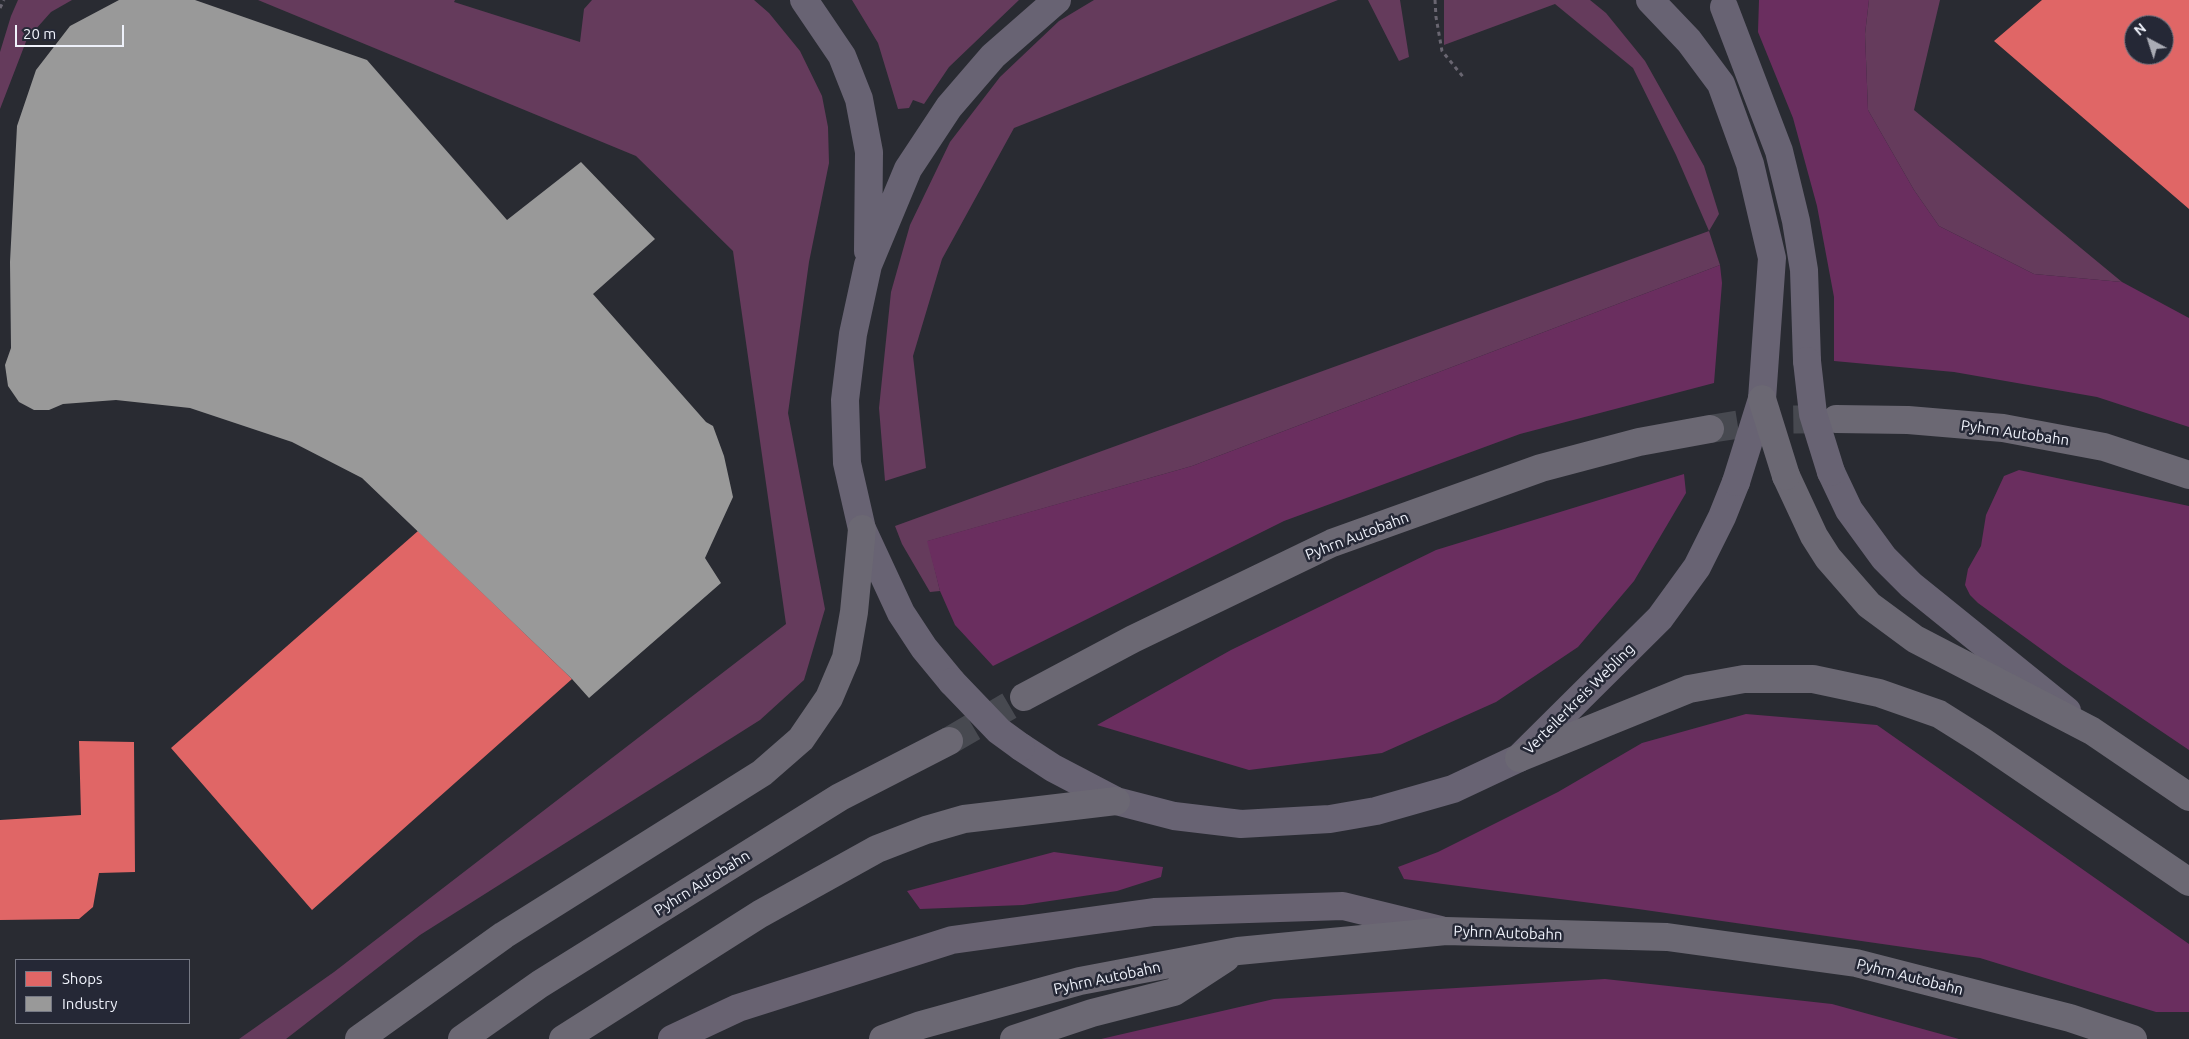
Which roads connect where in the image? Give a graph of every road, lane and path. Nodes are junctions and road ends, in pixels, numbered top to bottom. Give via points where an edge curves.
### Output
1 (4, 0) edge
2 (804, 0) edge
3 (1057, 0) edge
4 (1435, 0) edge
5 (1650, 0) edge
6 (1724, 4) edge
7 (0, 8) edge
8 (1464, 78) dead end
9 (1721, 84) junction
10 (868, 265) junction
11 (1762, 398) junction
12 (1836, 419) tunnel mouth
13 (1710, 429) tunnel mouth
14 (2189, 475) edge
15 (862, 529) junction
16 (1024, 697) tunnel mouth
17 (2092, 731) junction
18 (949, 741) tunnel mouth
19 (1519, 758) junction
20 (2189, 797) edge
21 (1116, 802) junction
22 (2189, 882) edge
23 (1446, 931) junction
24 (1238, 951) junction
25 (359, 1039) edge
26 (462, 1039) edge
27 (563, 1039) edge
28 (672, 1039) edge
29 (883, 1039) edge
30 (1014, 1039) edge
31 (2133, 1039) edge

1 - 7 path
2 - 10 main road via 842,56 859,99 869,152
3 - 10 main road, Verteilerkreis Webling via 993,56 949,106 908,169
4 - 8 path via 1442,51
5 - 9 main road, Verteilerkreis Webling via 1689,41
6 - 9 main road
6 - 17 main road, bridge via 1779,151 1804,270 1807,362 1813,414 1831,472 1849,510 1884,558 1918,590
9 - 11 main road, Verteilerkreis Webling via 1750,164 1772,258
10 - 15 main road, Verteilerkreis Webling via 845,400 847,463
11 - 17 highway, bridge via 1786,476 1814,536 1828,558 1869,605 1915,639
11 - 19 main road, Verteilerkreis Webling, bridge via 1736,482 1696,567 1660,618
12 - 14 highway, Pyhrn Autobahn via 1908,420 2003,428 2104,447
13 - 16 highway, Pyhrn Autobahn via 1639,442 1540,468 1332,543 1133,639
15 - 21 main road, Verteilerkreis Webling, bridge via 901,613 952,682 999,731 1040,761
15 - 25 highway via 846,658 829,698 801,739 762,773 504,935
17 - 20 highway
18 - 26 highway, Pyhrn Autobahn via 840,797 540,984
19 - 21 main road, Verteilerkreis Webling via 1453,789 1376,811 1330,819 1241,824 1174,816
19 - 22 highway via 1689,689 1744,679 1813,679 1879,693 1938,714
21 - 27 highway via 964,820 926,830 877,849 760,914
23 - 24 highway, Pyhrn Autobahn
23 - 28 lane via 1343,906 1154,912 952,940 738,1008
23 - 31 highway, Pyhrn Autobahn via 1667,938 1856,963 2070,1018
24 - 29 highway, Pyhrn Autobahn via 1080,981 921,1025
24 - 30 highway via 1174,992 1092,1013

